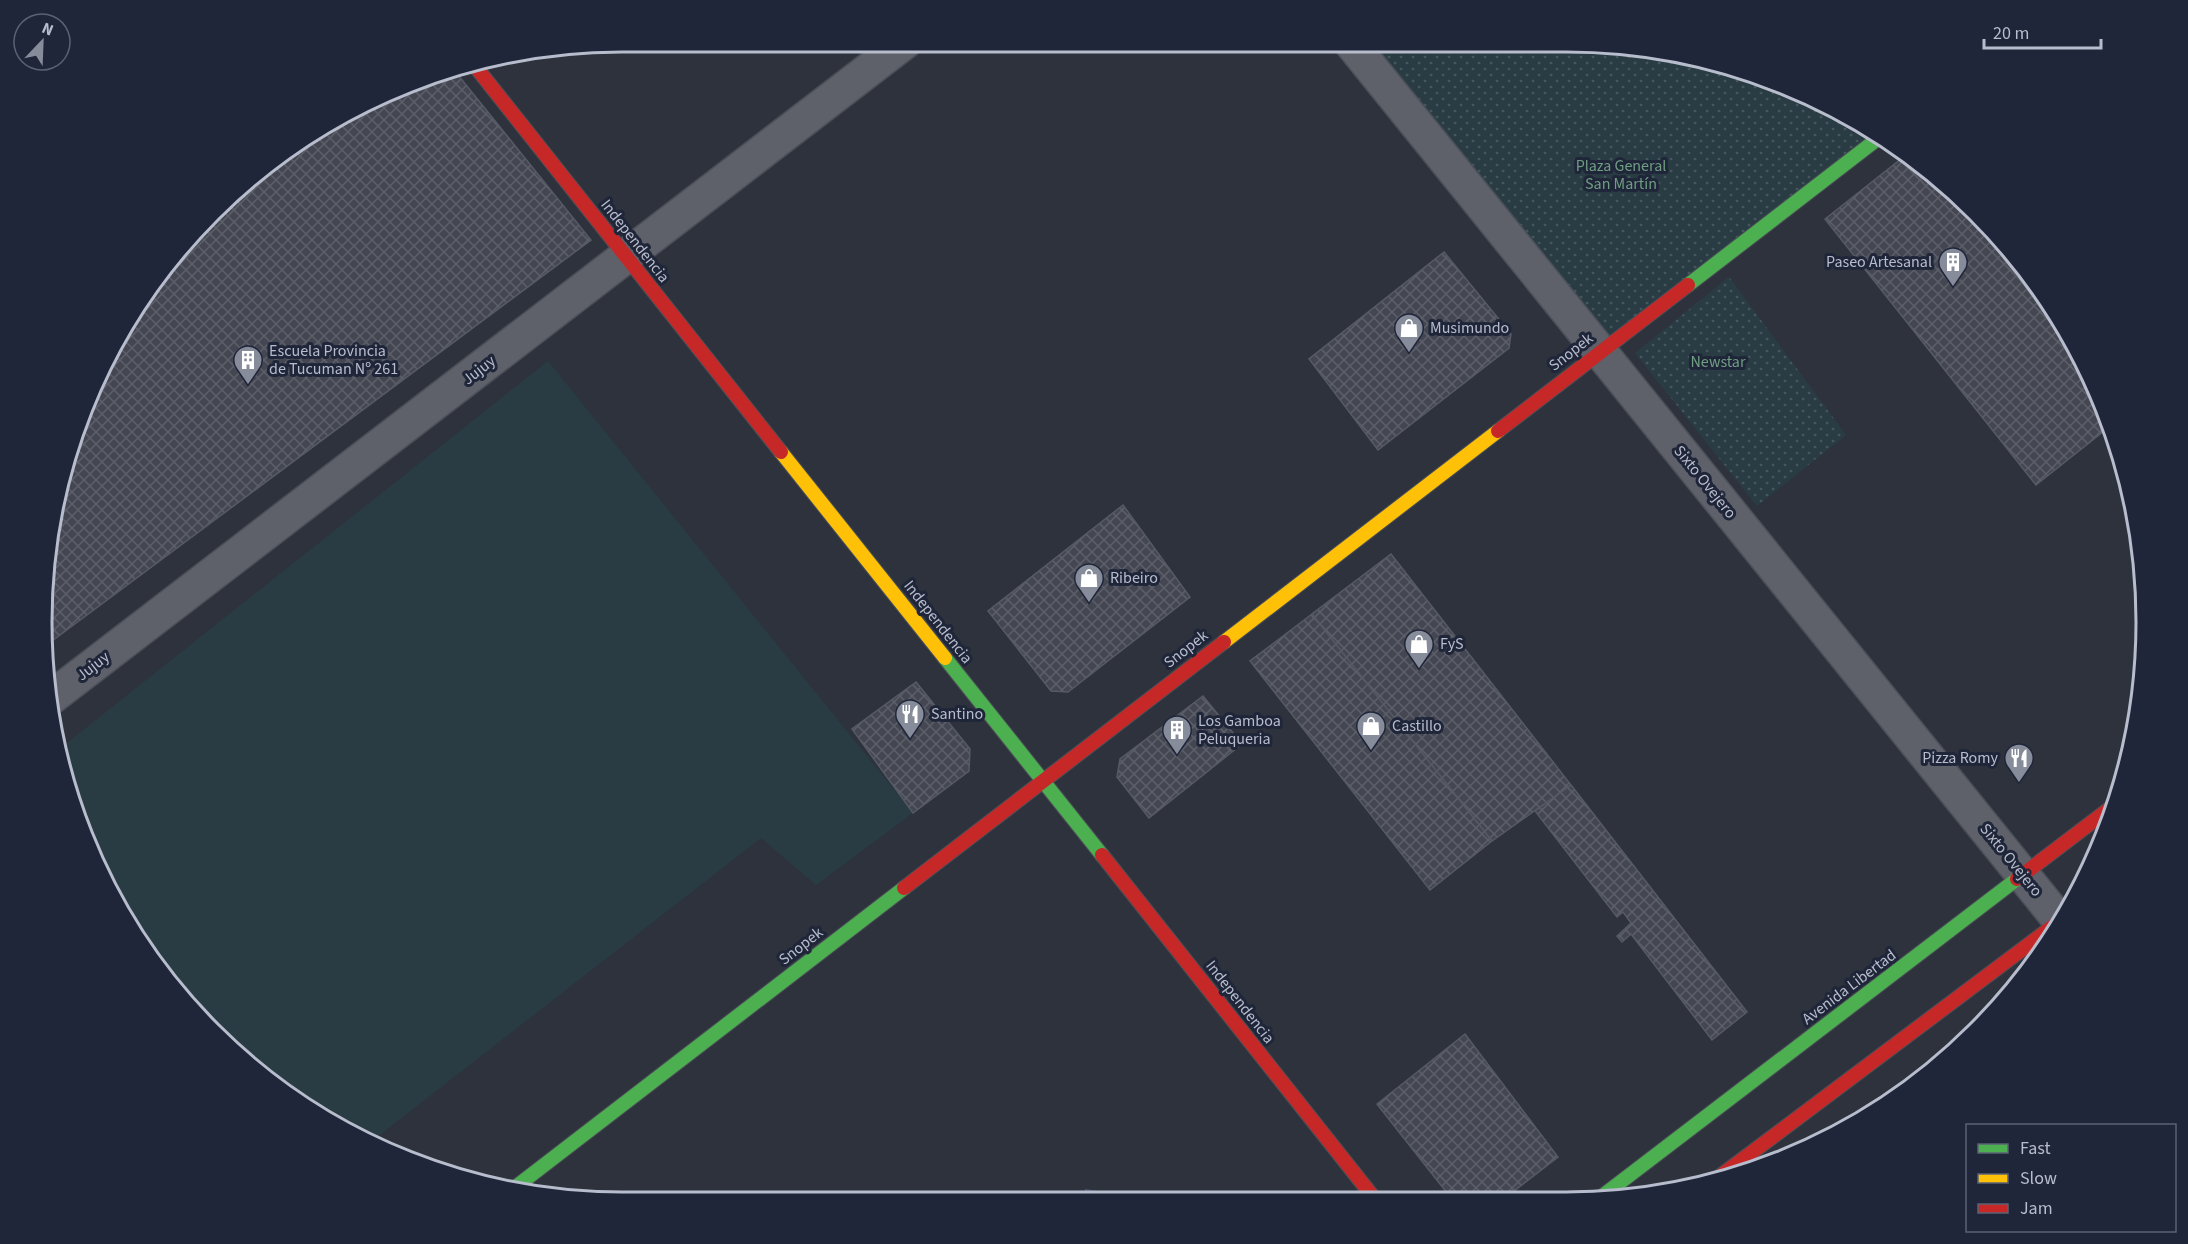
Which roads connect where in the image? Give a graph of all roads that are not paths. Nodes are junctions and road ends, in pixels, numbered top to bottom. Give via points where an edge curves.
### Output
1 (892, 52) edge
2 (1358, 52) edge
3 (479, 71) edge
4 (1873, 142) edge
5 (626, 256) junction
6 (1600, 351) junction
7 (57, 693) edge
8 (1043, 780) junction
9 (2102, 814) edge
10 (2023, 875) junction
11 (2056, 912) edge
12 (2043, 933) edge
13 (1734, 1165) edge
14 (521, 1183) edge
15 (1611, 1189) edge
16 (1369, 1192) edge

1 - 5 street, Jujuy
2 - 6 street, Sixto Ovejero
3 - 5 street, Independencia
4 - 6 street, Snopek
5 - 7 street, Jujuy
5 - 8 street, Independencia
6 - 8 street, Snopek
6 - 10 street, Sixto Ovejero
8 - 14 street, Snopek
8 - 16 street, Independencia
9 - 10 street, Avenida Libertad
10 - 11 street, Sixto Ovejero
10 - 15 street, Avenida Libertad
12 - 13 street

